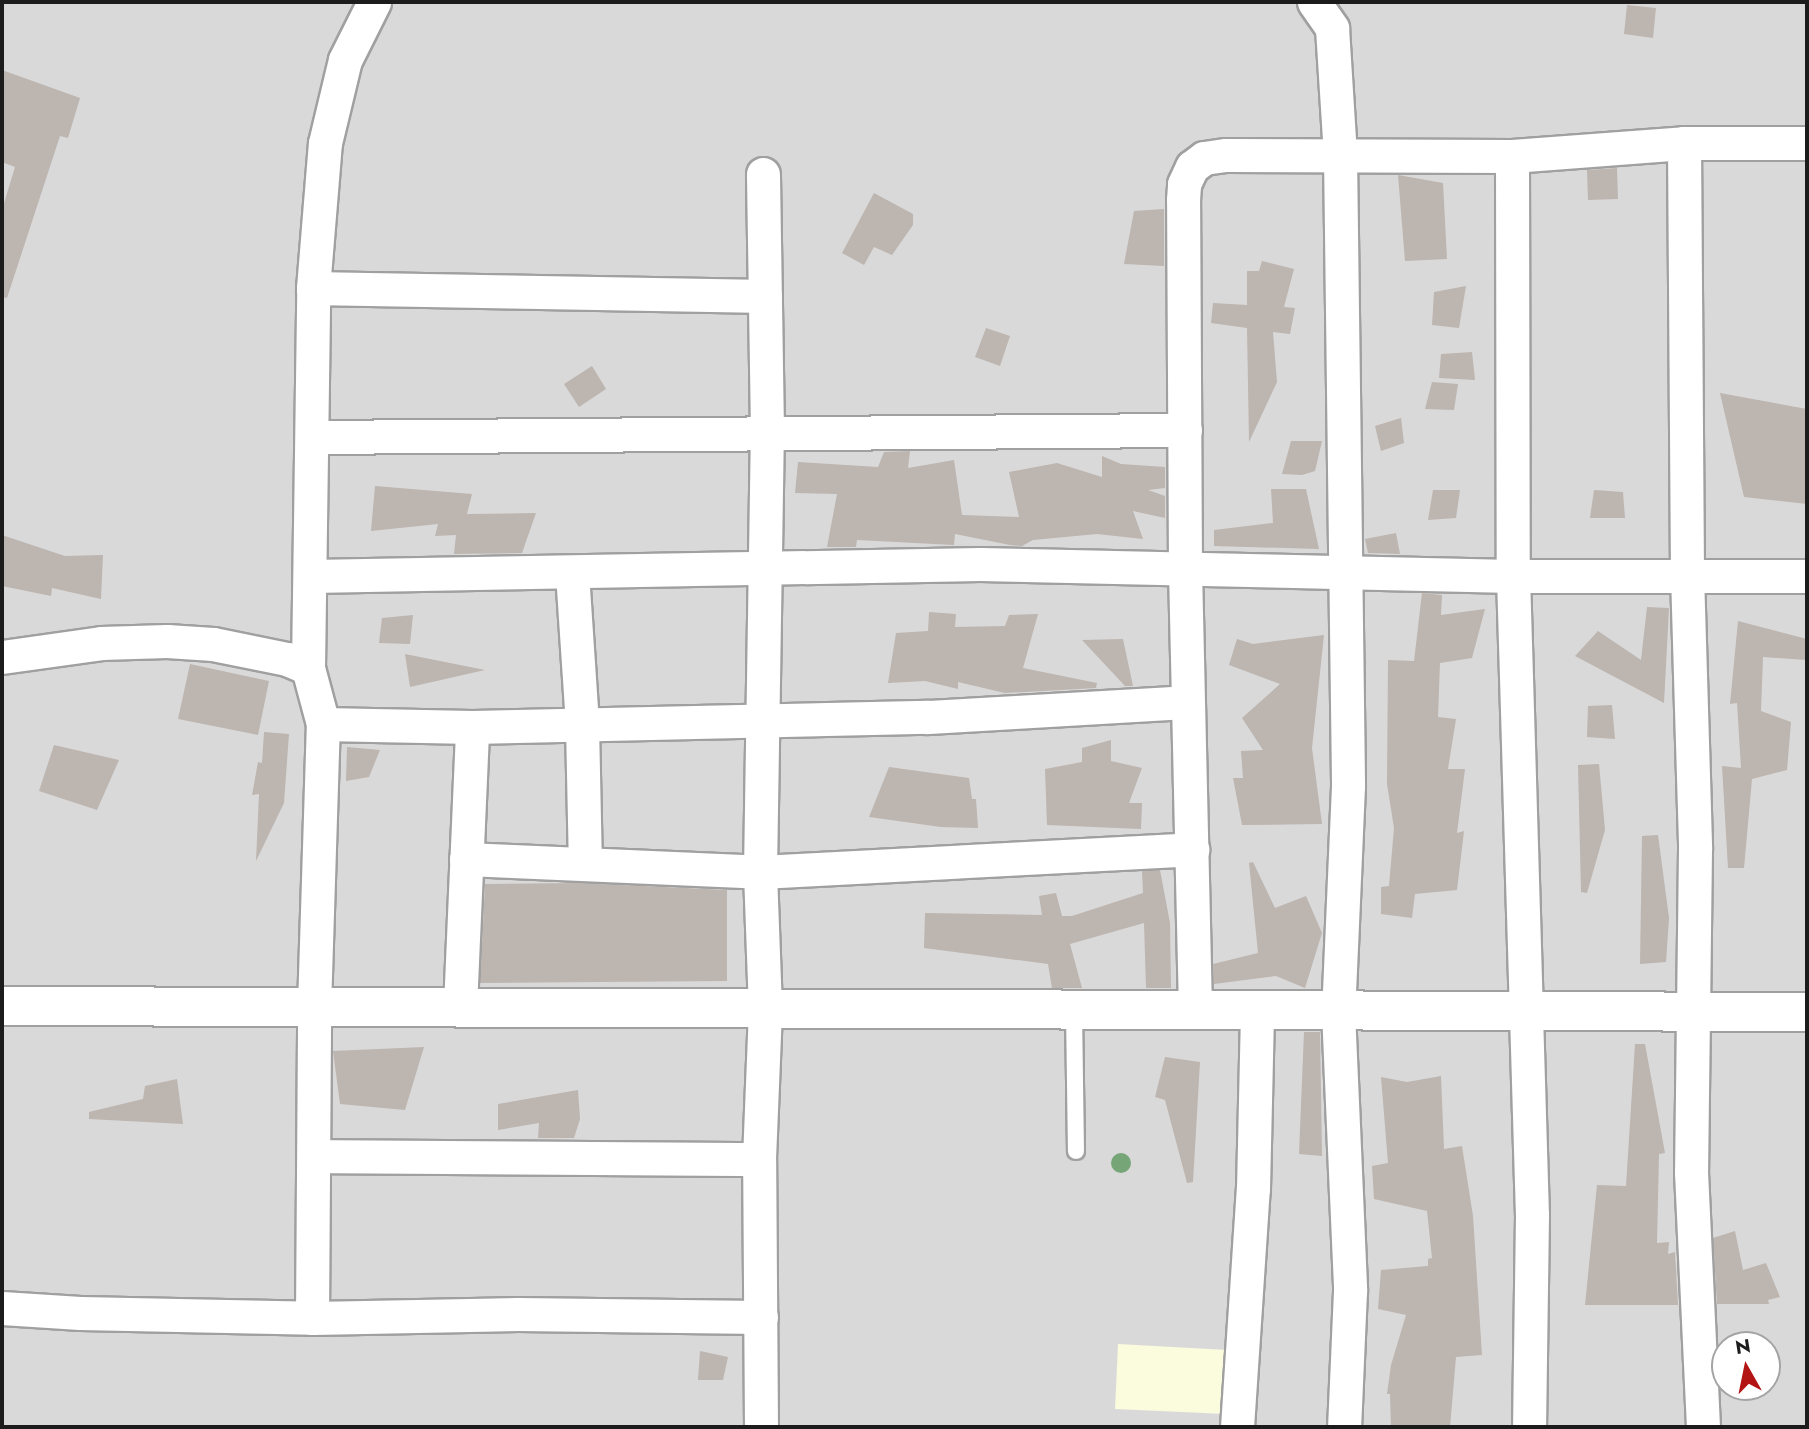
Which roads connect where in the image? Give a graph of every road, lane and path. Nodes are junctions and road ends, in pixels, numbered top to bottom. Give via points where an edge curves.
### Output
1 (374, 2) edge
2 (1314, 2) edge
3 (1684, 143) junction
4 (1807, 143) edge
5 (1340, 154) junction
6 (1512, 156) junction
7 (763, 174) dead end
8 (313, 288) junction
9 (765, 296) junction
10 (1185, 430) junction
11 (767, 431) junction
12 (312, 437) junction
13 (1185, 567) junction
14 (765, 569) junction
15 (1345, 571) junction
16 (572, 573) junction
17 (1687, 574) junction
18 (312, 576) junction
19 (1513, 576) junction
20 (1807, 576) edge
21 (2, 657) edge
22 (308, 668) junction
23 (1187, 702) junction
24 (762, 721) junction
25 (323, 724) junction
26 (582, 725) junction
27 (472, 727) junction
28 (1192, 849) junction
29 (466, 859) junction
30 (585, 864) junction
31 (761, 872) junction
32 (2, 1006) edge
33 (314, 1007) junction
34 (460, 1007) junction
35 (765, 1009) junction
36 (1074, 1010) junction
37 (1195, 1010) junction
38 (1257, 1011) junction
39 (1338, 1011) junction
40 (1525, 1011) junction
41 (1693, 1012) junction
42 (1807, 1012) edge
43 (1076, 1151) dead end
44 (314, 1156) junction
45 (759, 1159) junction
46 (2, 1308) edge
47 (761, 1317) junction
48 (312, 1318) junction
49 (761, 1427) edge
50 (1237, 1427) edge
51 (1344, 1427) edge
52 (1529, 1427) edge
53 (1703, 1427) edge

1 - 8 street via 345,60 325,143
2 - 5 street via 1332,28
3 - 4 street
3 - 6 street
3 - 17 street
5 - 6 street
5 - 10 street via 1226,155 1204,158 1192,167 1183,200
5 - 15 street
6 - 19 street
7 - 9 street
8 - 9 street
8 - 12 street
9 - 11 street
10 - 11 street
10 - 13 street
11 - 12 street
11 - 14 street
12 - 18 street
13 - 14 street via 981,564
13 - 15 street
13 - 23 street
14 - 16 street
14 - 24 street
15 - 19 street
15 - 39 street via 1348,786
16 - 18 street
16 - 26 street
17 - 19 street
17 - 20 street
17 - 41 street via 1695,849
18 - 22 street
19 - 40 street
21 - 22 street via 101,643 167,641 213,644 287,659
22 - 25 street
23 - 24 street
23 - 28 street
24 - 26 street
24 - 31 street
25 - 27 street
25 - 33 street
26 - 27 street
26 - 30 street
27 - 29 street
28 - 31 street
28 - 37 street
29 - 30 street
29 - 34 street
30 - 31 street
31 - 35 street
32 - 33 street
33 - 34 street
33 - 44 street
34 - 35 street
35 - 36 street
35 - 45 street
36 - 37 street
36 - 43 lane
37 - 38 street
38 - 39 street
38 - 50 street via 1253,1189
39 - 40 street
39 - 51 street via 1350,1291
40 - 41 street
40 - 52 street via 1532,1214
41 - 42 street
41 - 53 street via 1691,1172
44 - 45 street
44 - 48 street
45 - 47 street
46 - 48 street
47 - 48 street via 518,1314
47 - 49 street

